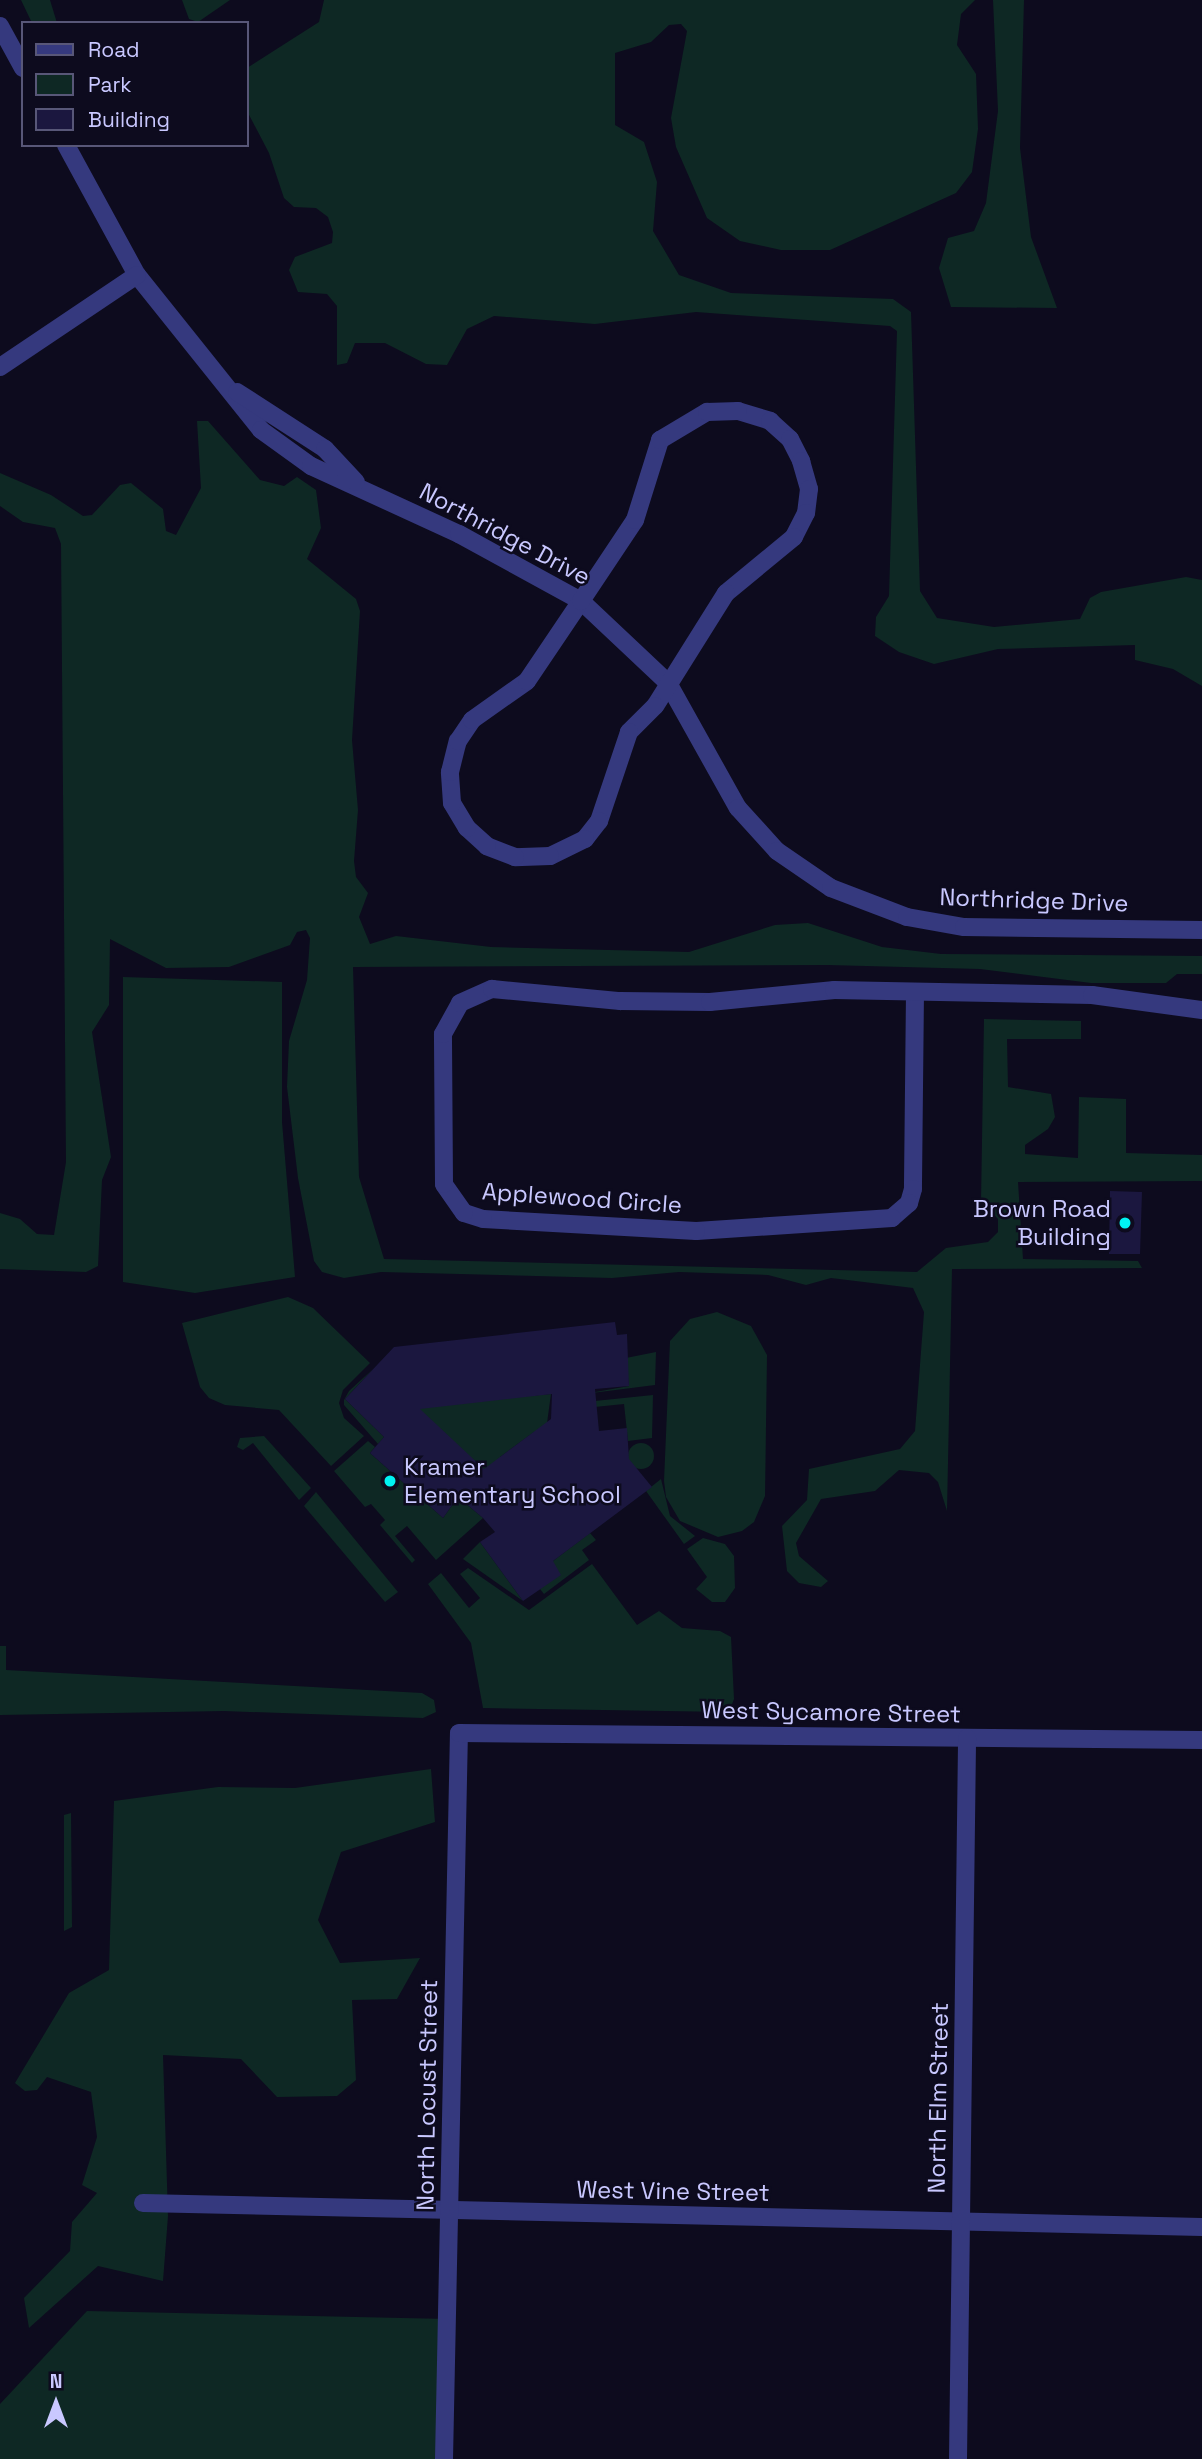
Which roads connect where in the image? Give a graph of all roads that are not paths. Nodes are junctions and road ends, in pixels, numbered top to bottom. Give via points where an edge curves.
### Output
1 (0, 26) edge
2 (5, 50) edge
3 (21, 66) edge
4 (67, 147) edge
5 (136, 275) junction
6 (0, 367) edge
7 (581, 601) junction
8 (668, 683) junction
9 (1202, 930) edge
10 (915, 992) junction
11 (1202, 1010) edge
12 (459, 1733) joint
13 (967, 1738) junction
14 (1202, 1740) edge
15 (143, 2203) dead end
16 (450, 2211) junction
17 (960, 2223) junction
18 (1202, 2227) edge
19 (444, 2459) edge
20 (958, 2459) edge

1 - 2 street
2 - 3 street
4 - 5 street, Northridge Drive
5 - 6 street
5 - 7 street, Northridge Drive via 261,430 310,466
7 - 8 street, Northridge Drive
7 - 8 street via 527,681 472,720 458,741 450,772 452,803 467,828 487,846 515,857 550,856 584,839 599,821 629,733
7 - 8 street via 635,520 660,440 707,412 737,411 770,421 790,439 809,489 806,513 776,555 726,593
8 - 9 street, Northridge Drive via 738,808 777,851 831,888 907,917 964,927
10 - 10 street, Applewood Circle via 834,990 710,1002 620,1001 522,988 474,994 447,1019 443,1034 444,1184 464,1213 483,1219 696,1231 892,1218 909,1203 913,1189
10 - 11 street, Applewood Circle via 1092,995
12 - 13 street, West Sycamore Street
12 - 16 street, North Locust Street
13 - 14 street, West Sycamore Street
13 - 17 street, North Elm Street
15 - 16 street, West Vine Street
16 - 17 street, West Vine Street
16 - 19 street, North Locust Street
17 - 18 street, West Vine Street
17 - 20 street, North Elm Street

